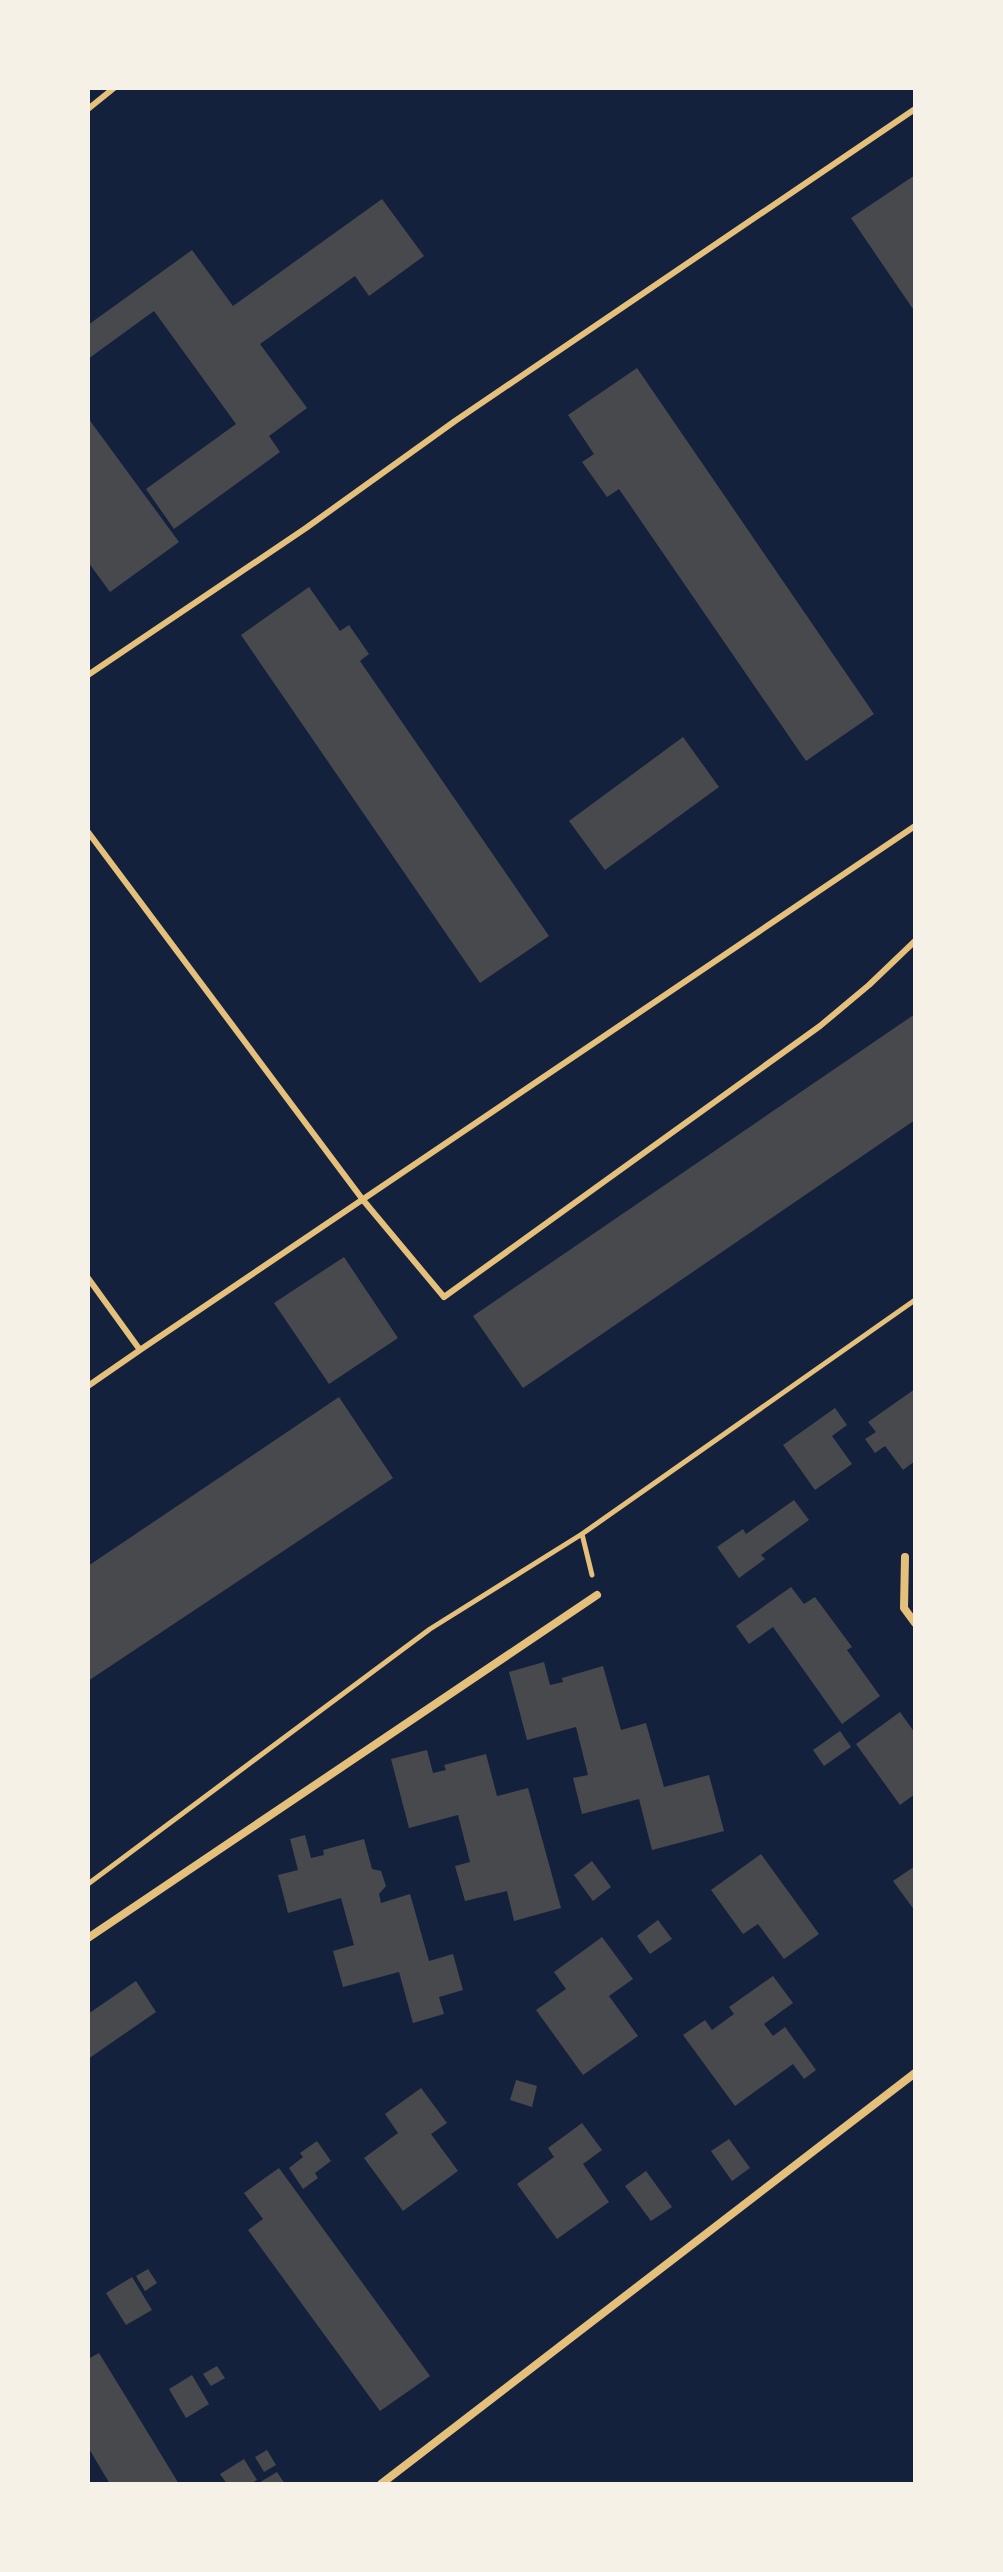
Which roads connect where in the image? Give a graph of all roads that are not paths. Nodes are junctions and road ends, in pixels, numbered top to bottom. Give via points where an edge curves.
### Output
1 (114, 88) edge
2 (88, 109) edge
3 (915, 109) edge
4 (88, 675) edge
5 (915, 826) edge
6 (88, 832) edge
7 (915, 941) edge
8 (363, 1200) junction
9 (88, 1278) edge
10 (140, 1350) junction
11 (88, 1386) edge
12 (905, 1557) dead end
13 (597, 1595) road end
14 (915, 1623) edge
15 (88, 1938) edge
16 (915, 2073) edge
17 (381, 2484) edge

1 - 2 lane
3 - 4 lane
5 - 8 lane
6 - 8 lane
7 - 8 lane via 820,1026 444,1297
8 - 10 lane
9 - 10 lane
10 - 11 lane
12 - 14 street via 904,1608
13 - 15 street
16 - 17 street

